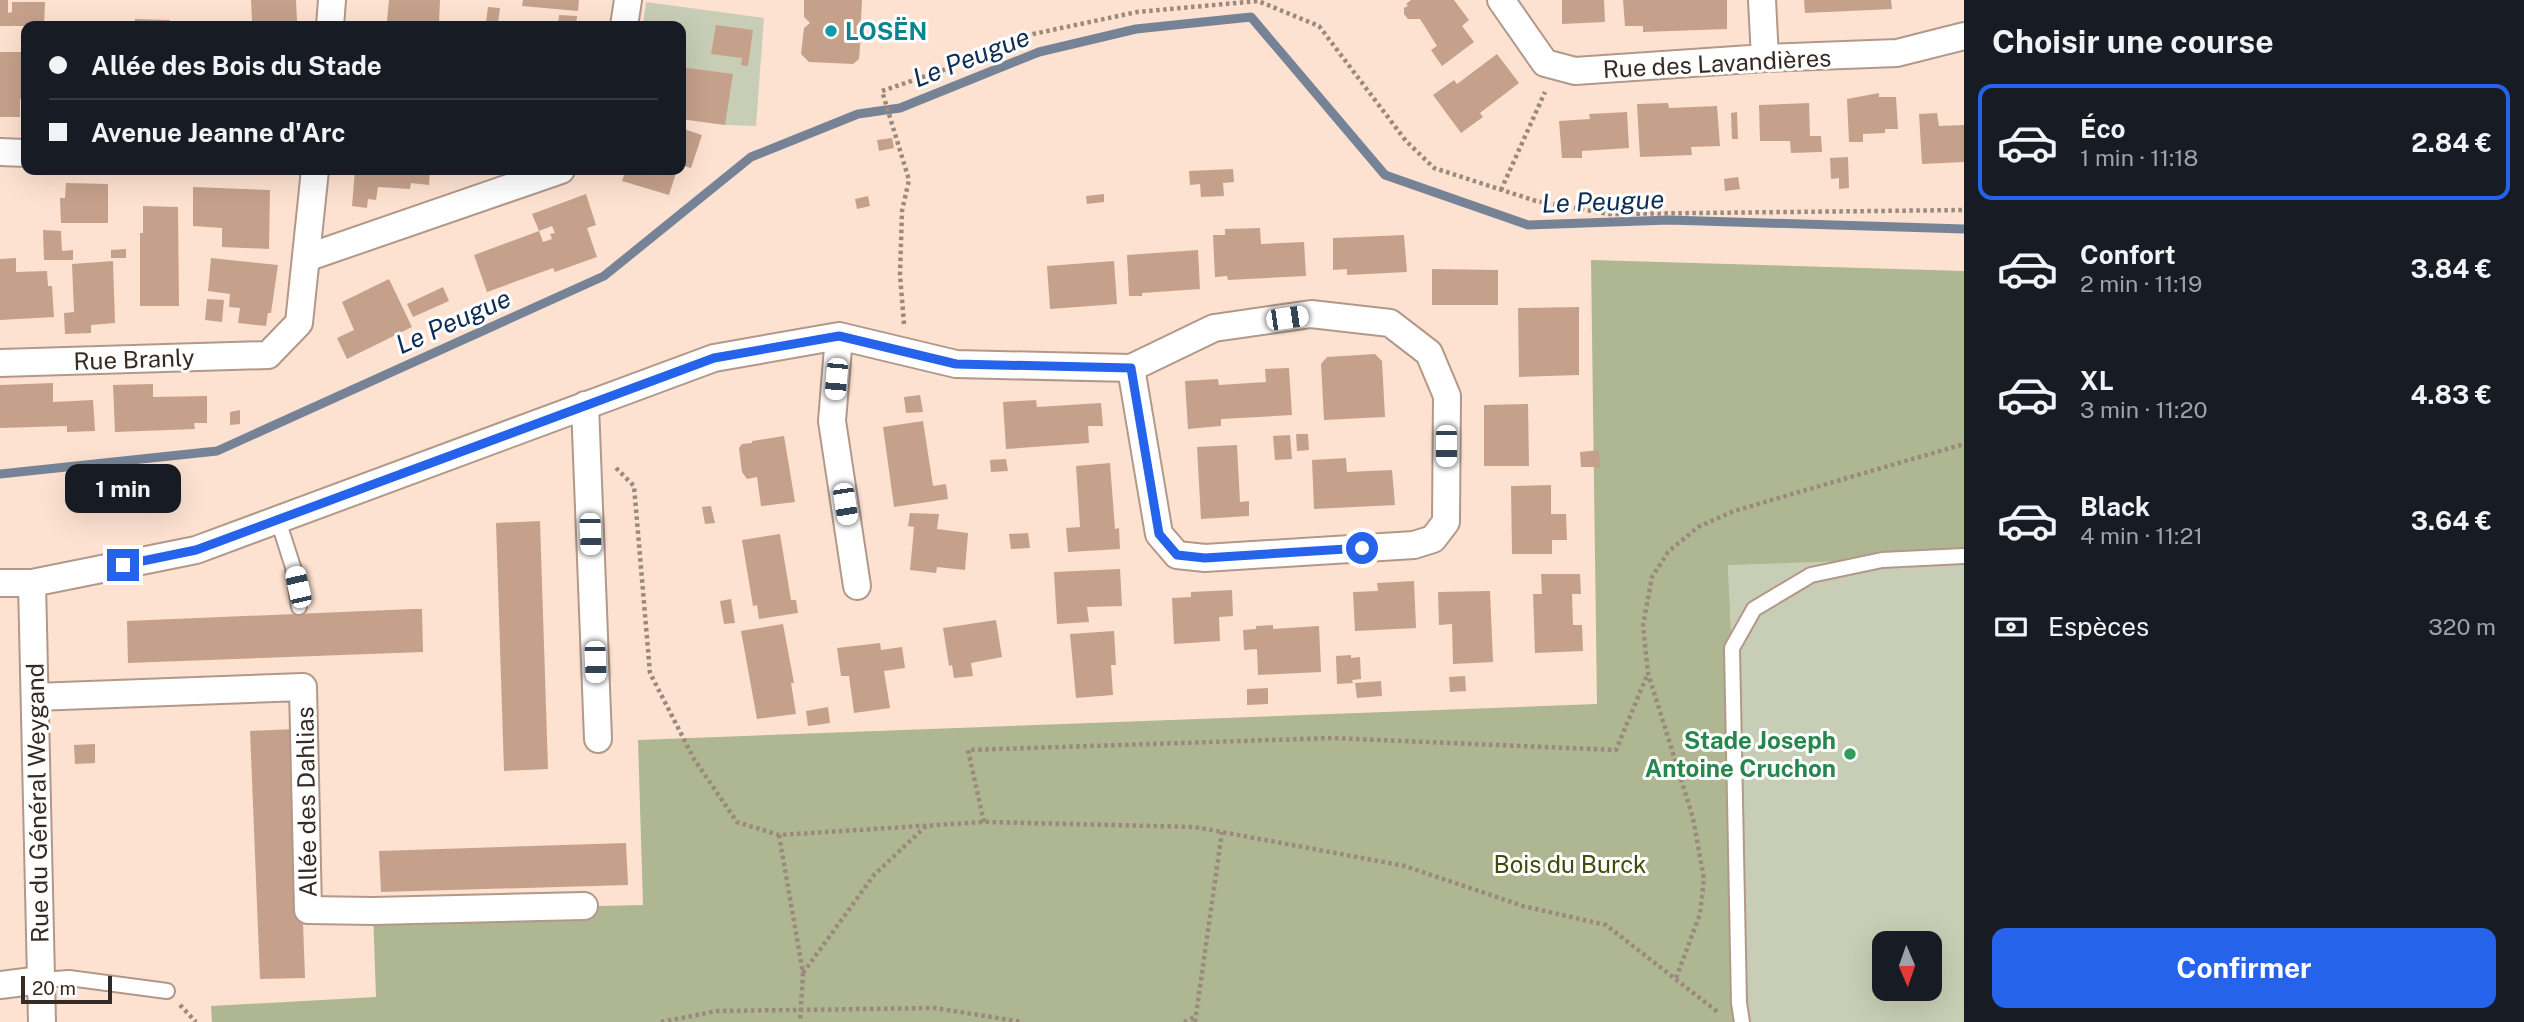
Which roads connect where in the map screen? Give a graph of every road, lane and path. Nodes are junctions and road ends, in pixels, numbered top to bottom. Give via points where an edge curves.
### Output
1 (332, 0) edge
2 (628, 0) edge
3 (1501, 0) edge
4 (1762, 0) edge
5 (330, 21) edge
6 (625, 21) edge
7 (1964, 36) edge
8 (1765, 58) junction
9 (1557, 66) junction
10 (0, 152) edge
11 (21, 153) edge
12 (314, 175) edge
13 (547, 175) edge
14 (1501, 190) junction
15 (1964, 210) edge
16 (306, 258) junction
17 (839, 336) junction
18 (906, 352) junction
19 (0, 363) edge
20 (1131, 368) junction
21 (585, 405) junction
22 (587, 457) junction
23 (278, 520) junction
24 (1964, 556) edge
25 (0, 583) edge
26 (32, 583) junction
27 (858, 586) dead end
28 (299, 607) dead end
29 (1648, 673) dead end
30 (34, 697) junction
31 (598, 739) dead end
32 (984, 822) junction
33 (927, 825) junction
34 (1222, 832) junction
35 (779, 835) junction
36 (584, 906) dead end
37 (803, 973) junction
38 (41, 980) junction
39 (0, 985) edge
40 (167, 991) dead end
41 (799, 1009) junction
42 (1195, 1020) edge
43 (42, 1022) edge
44 (661, 1022) edge
45 (800, 1022) edge
46 (1023, 1022) edge
47 (1184, 1022) edge
48 (1725, 1022) edge
49 (1742, 1022) edge

1 - 5 street
2 - 6 street
3 - 9 street via 1545,63
4 - 8 street
7 - 8 street, Rue des Lavandières via 1897,53
8 - 9 street, Rue des Lavandières via 1575,71
9 - 14 path
10 - 11 street
12 - 16 street
13 - 16 street
14 - 15 path via 1609,214
14 - 18 path via 1434,168 1406,141 1319,26 1258,1 1137,12 1033,34 882,91 909,180 902,211 900,275
16 - 19 street, Rue Branly via 299,323 268,355
17 - 18 street
17 - 21 street via 714,358
17 - 27 street via 832,421
18 - 20 street via 956,364
20 - 20 street via 1214,328 1311,314 1390,323 1429,353 1447,396 1446,522 1433,539 1414,545 1205,558 1177,555 1159,534
21 - 22 street
21 - 23 street
22 - 31 street
22 - 35 path via 607,458 634,486 649,673 694,759 737,822
23 - 26 street via 196,550
23 - 28 lane via 293,567
24 - 49 lane via 1882,560 1811,575 1754,609 1731,648
25 - 26 street
26 - 30 street, Rue du Général Weygand
29 - 32 path via 1616,750 1332,738 968,750
30 - 36 street, Allée des Dahlias via 303,687 308,910
30 - 38 street, Rue du Général Weygand
32 - 33 path
32 - 34 path via 1195,827
33 - 35 path
33 - 37 path via 874,875
34 - 42 path
34 - 48 path via 1405,866 1523,906 1606,925
35 - 37 path
37 - 41 path
38 - 39 street
38 - 40 lane via 69,978
38 - 43 street, Rue du Général Weygand
41 - 44 path via 718,1011
41 - 45 path
41 - 46 path via 936,1008
42 - 47 path

